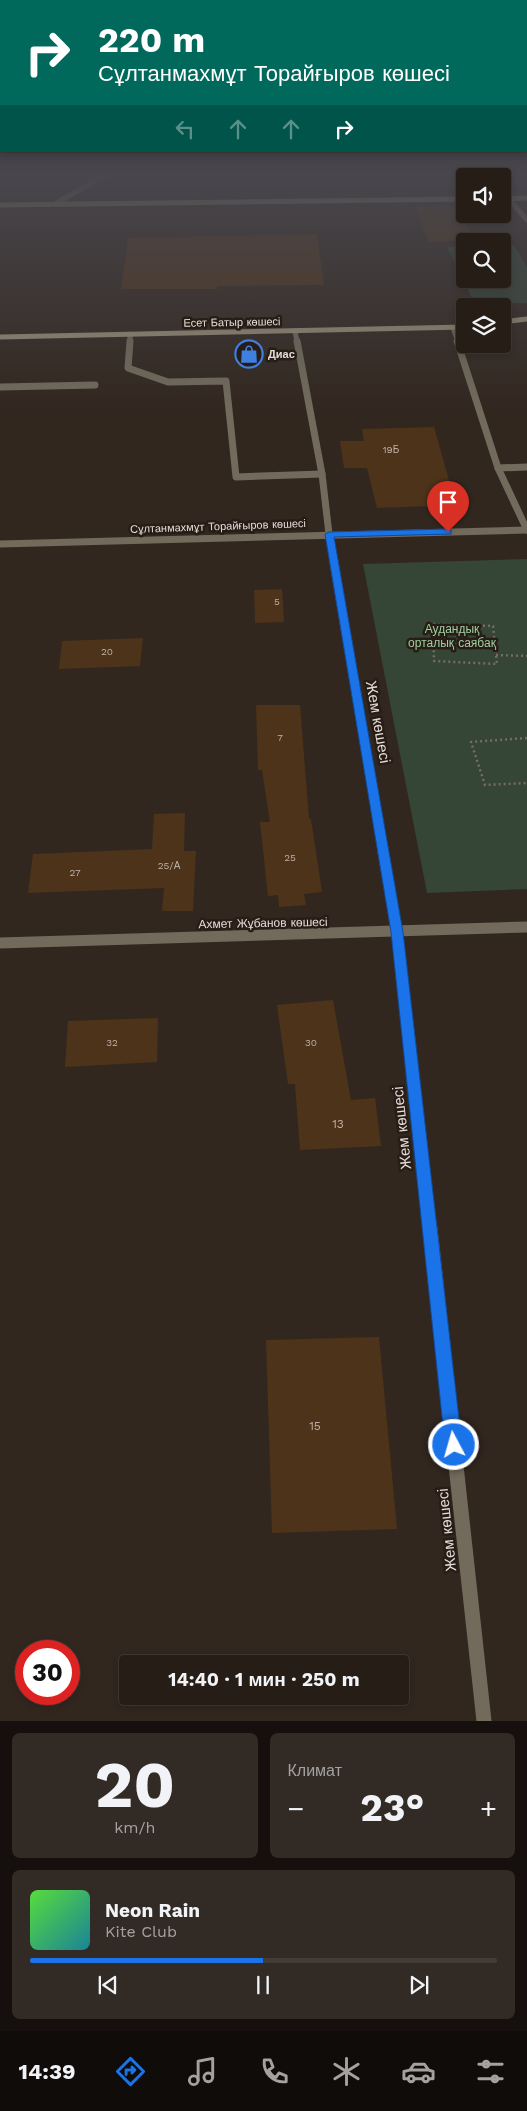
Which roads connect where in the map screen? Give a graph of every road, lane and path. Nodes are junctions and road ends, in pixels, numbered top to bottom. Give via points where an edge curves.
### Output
1 (527, 319) edge
2 (511, 321) edge
3 (453, 328) junction
4 (456, 328) edge
5 (295, 331) junction
6 (130, 334) junction
7 (0, 336) edge
8 (94, 385) dead end
9 (0, 387) edge
10 (527, 467) edge
11 (498, 468) junction
12 (322, 474) junction
13 (527, 530) edge
14 (329, 534) junction
15 (0, 544) edge
16 (496, 655) junction
17 (527, 656) edge
18 (527, 738) edge
19 (527, 783) edge
20 (527, 927) edge
21 (397, 932) junction
22 (0, 943) edge
23 (484, 1721) edge

1 - 2 street
3 - 4 street, Есет Батыр көшесі
3 - 5 street, Есет Батыр көшесі
3 - 11 street
5 - 6 street, Есет Батыр көшесі
5 - 12 street, Жем көшесі
6 - 7 street, Есет Батыр көшесі
6 - 12 street via 128,368 168,382 226,381 236,477
8 - 9 street
10 - 11 street
11 - 13 street
12 - 14 street, Жем көшесі
13 - 14 street, Сұлтанмахмұт Торайғыров көшесі
14 - 15 street, Сұлтанмахмұт Торайғыров көшесі
14 - 21 street, Жем көшесі
16 - 16 path via 497,664 434,661 433,624 493,626
16 - 17 path
18 - 19 path via 471,742 484,785
20 - 21 street, Ахмет Жұбанов көшесі
21 - 22 street, Ахмет Жұбанов көшесі
21 - 23 street, Жем көшесі

